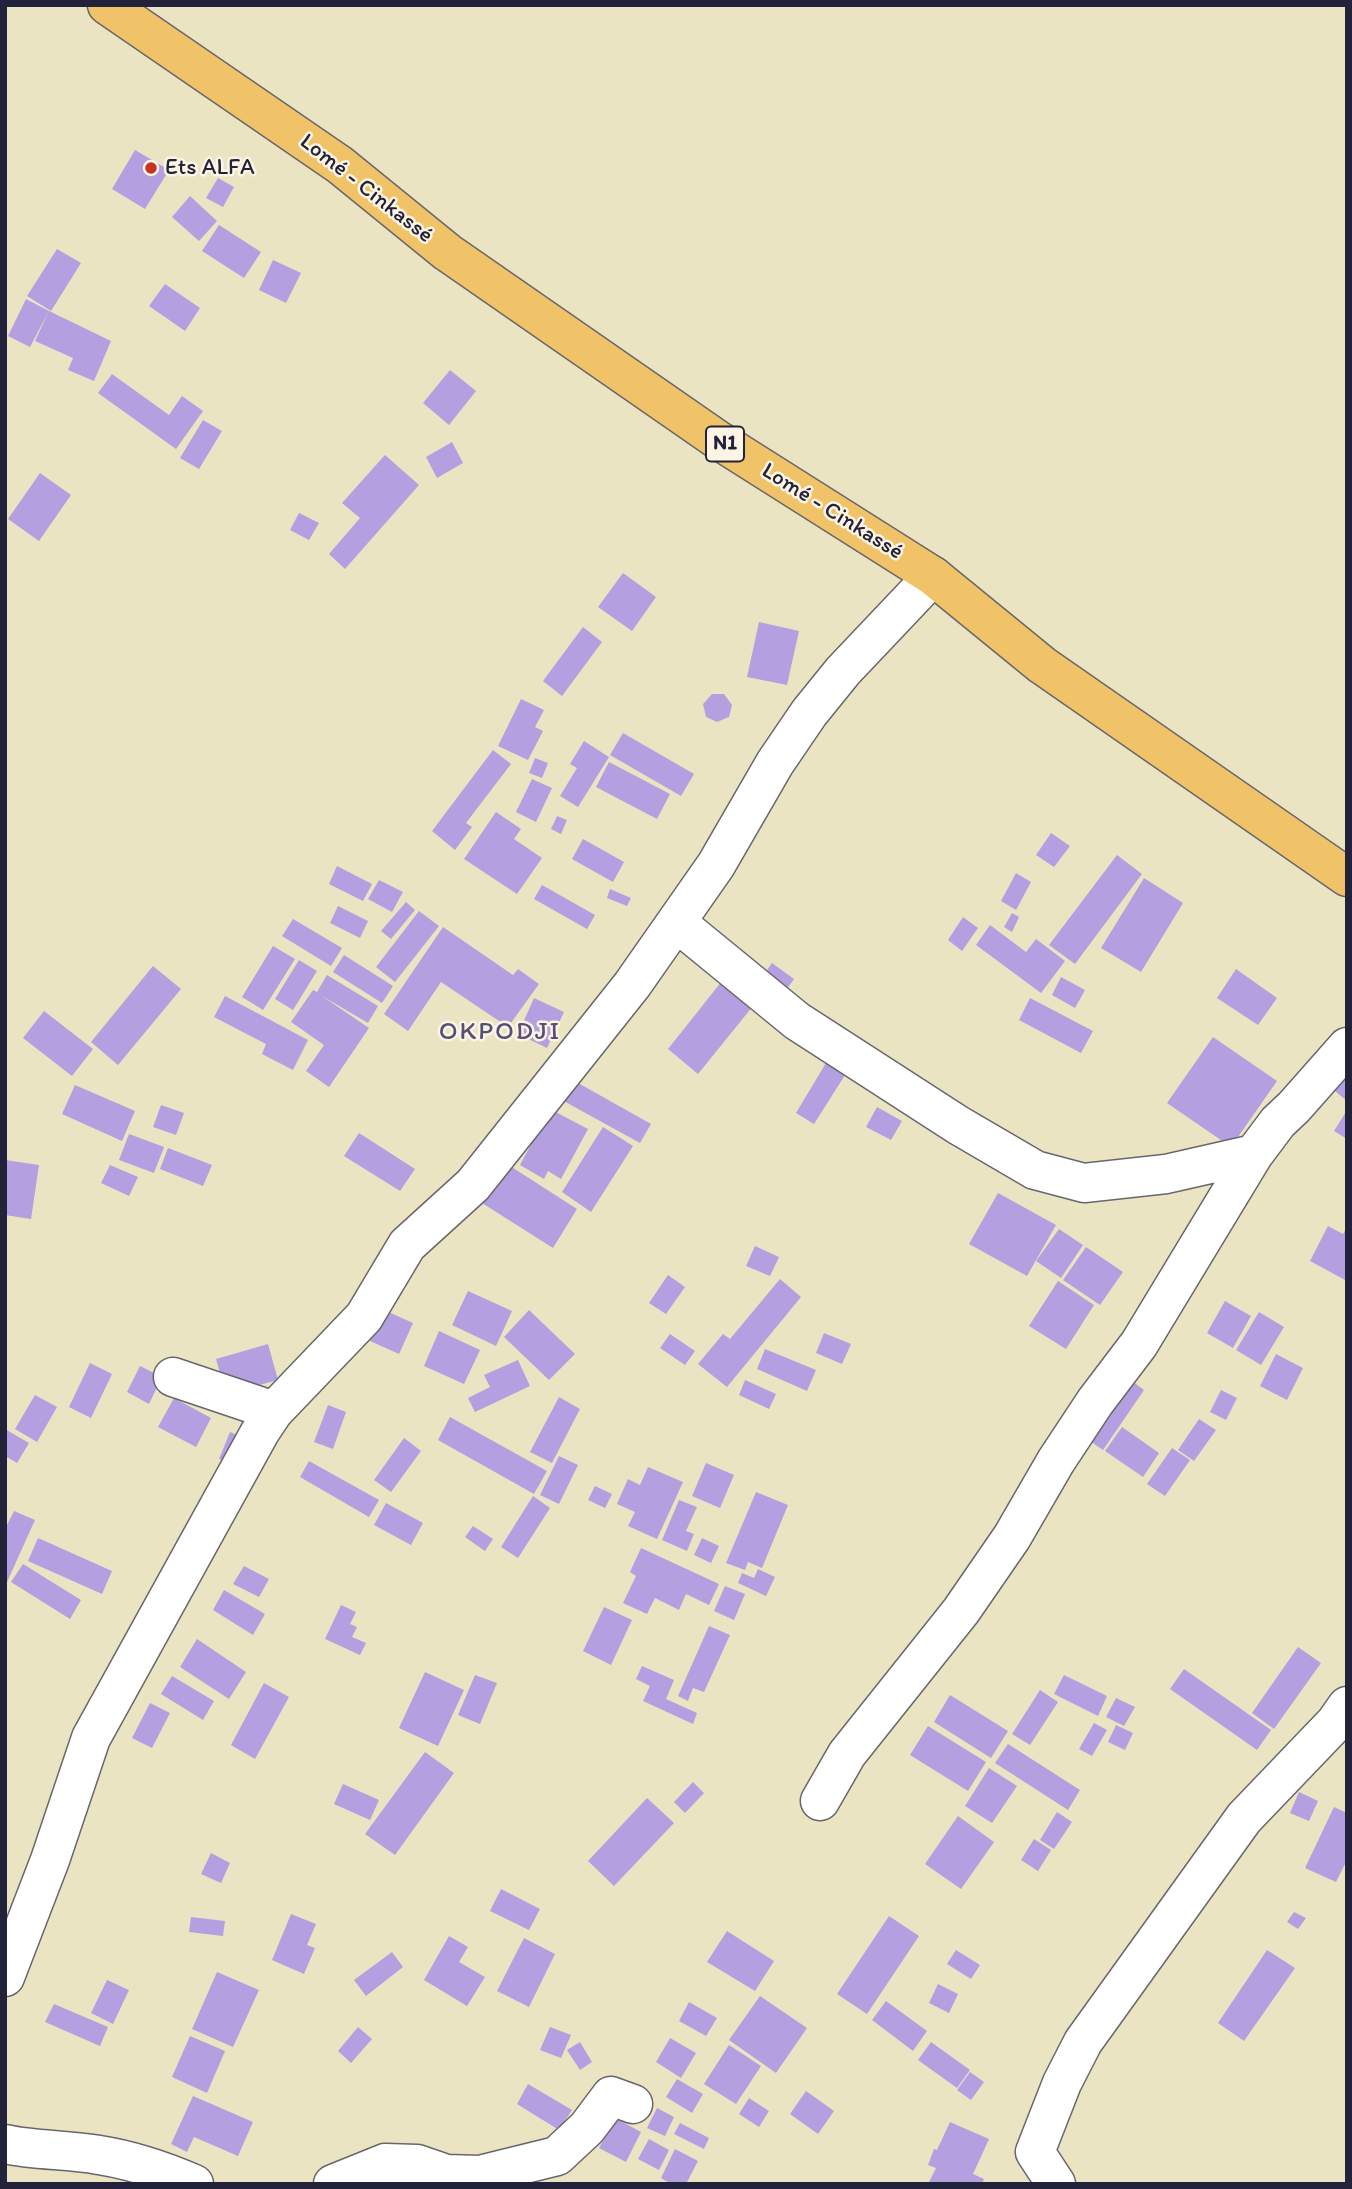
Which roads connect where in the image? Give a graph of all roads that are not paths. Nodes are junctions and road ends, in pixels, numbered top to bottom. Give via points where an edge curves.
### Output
1 (107, 5) edge
2 (933, 576) junction
3 (1347, 877) edge
4 (676, 922) junction
5 (1347, 1047) edge
6 (1254, 1154) junction
7 (173, 1377) dead end
8 (274, 1411) junction
9 (1347, 1706) edge
10 (820, 1801) dead end
11 (5, 1977) edge
12 (633, 2104) dead end
13 (5, 2144) edge
14 (194, 2184) edge
15 (333, 2184) edge
16 (1056, 2184) edge

1 - 2 highway, Lomé - Cinkassé / N1 via 340,165 447,251 718,440
2 - 3 highway, Lomé - Cinkassé / N1 via 1042,665
2 - 4 street via 809,713
4 - 6 street via 809,1029 1035,1170 1084,1183 1166,1174
4 - 8 street via 632,985 473,1185 407,1245 364,1317
5 - 6 street
6 - 10 street via 1139,1344 1056,1461 1012,1537 961,1611 847,1754
7 - 8 street
8 - 11 street via 91,1738
9 - 16 street via 1244,1818 1083,2042 1035,2152
12 - 15 street via 611,2096 587,2128 557,2156 480,2175 385,2163
13 - 14 street via 100,2155

